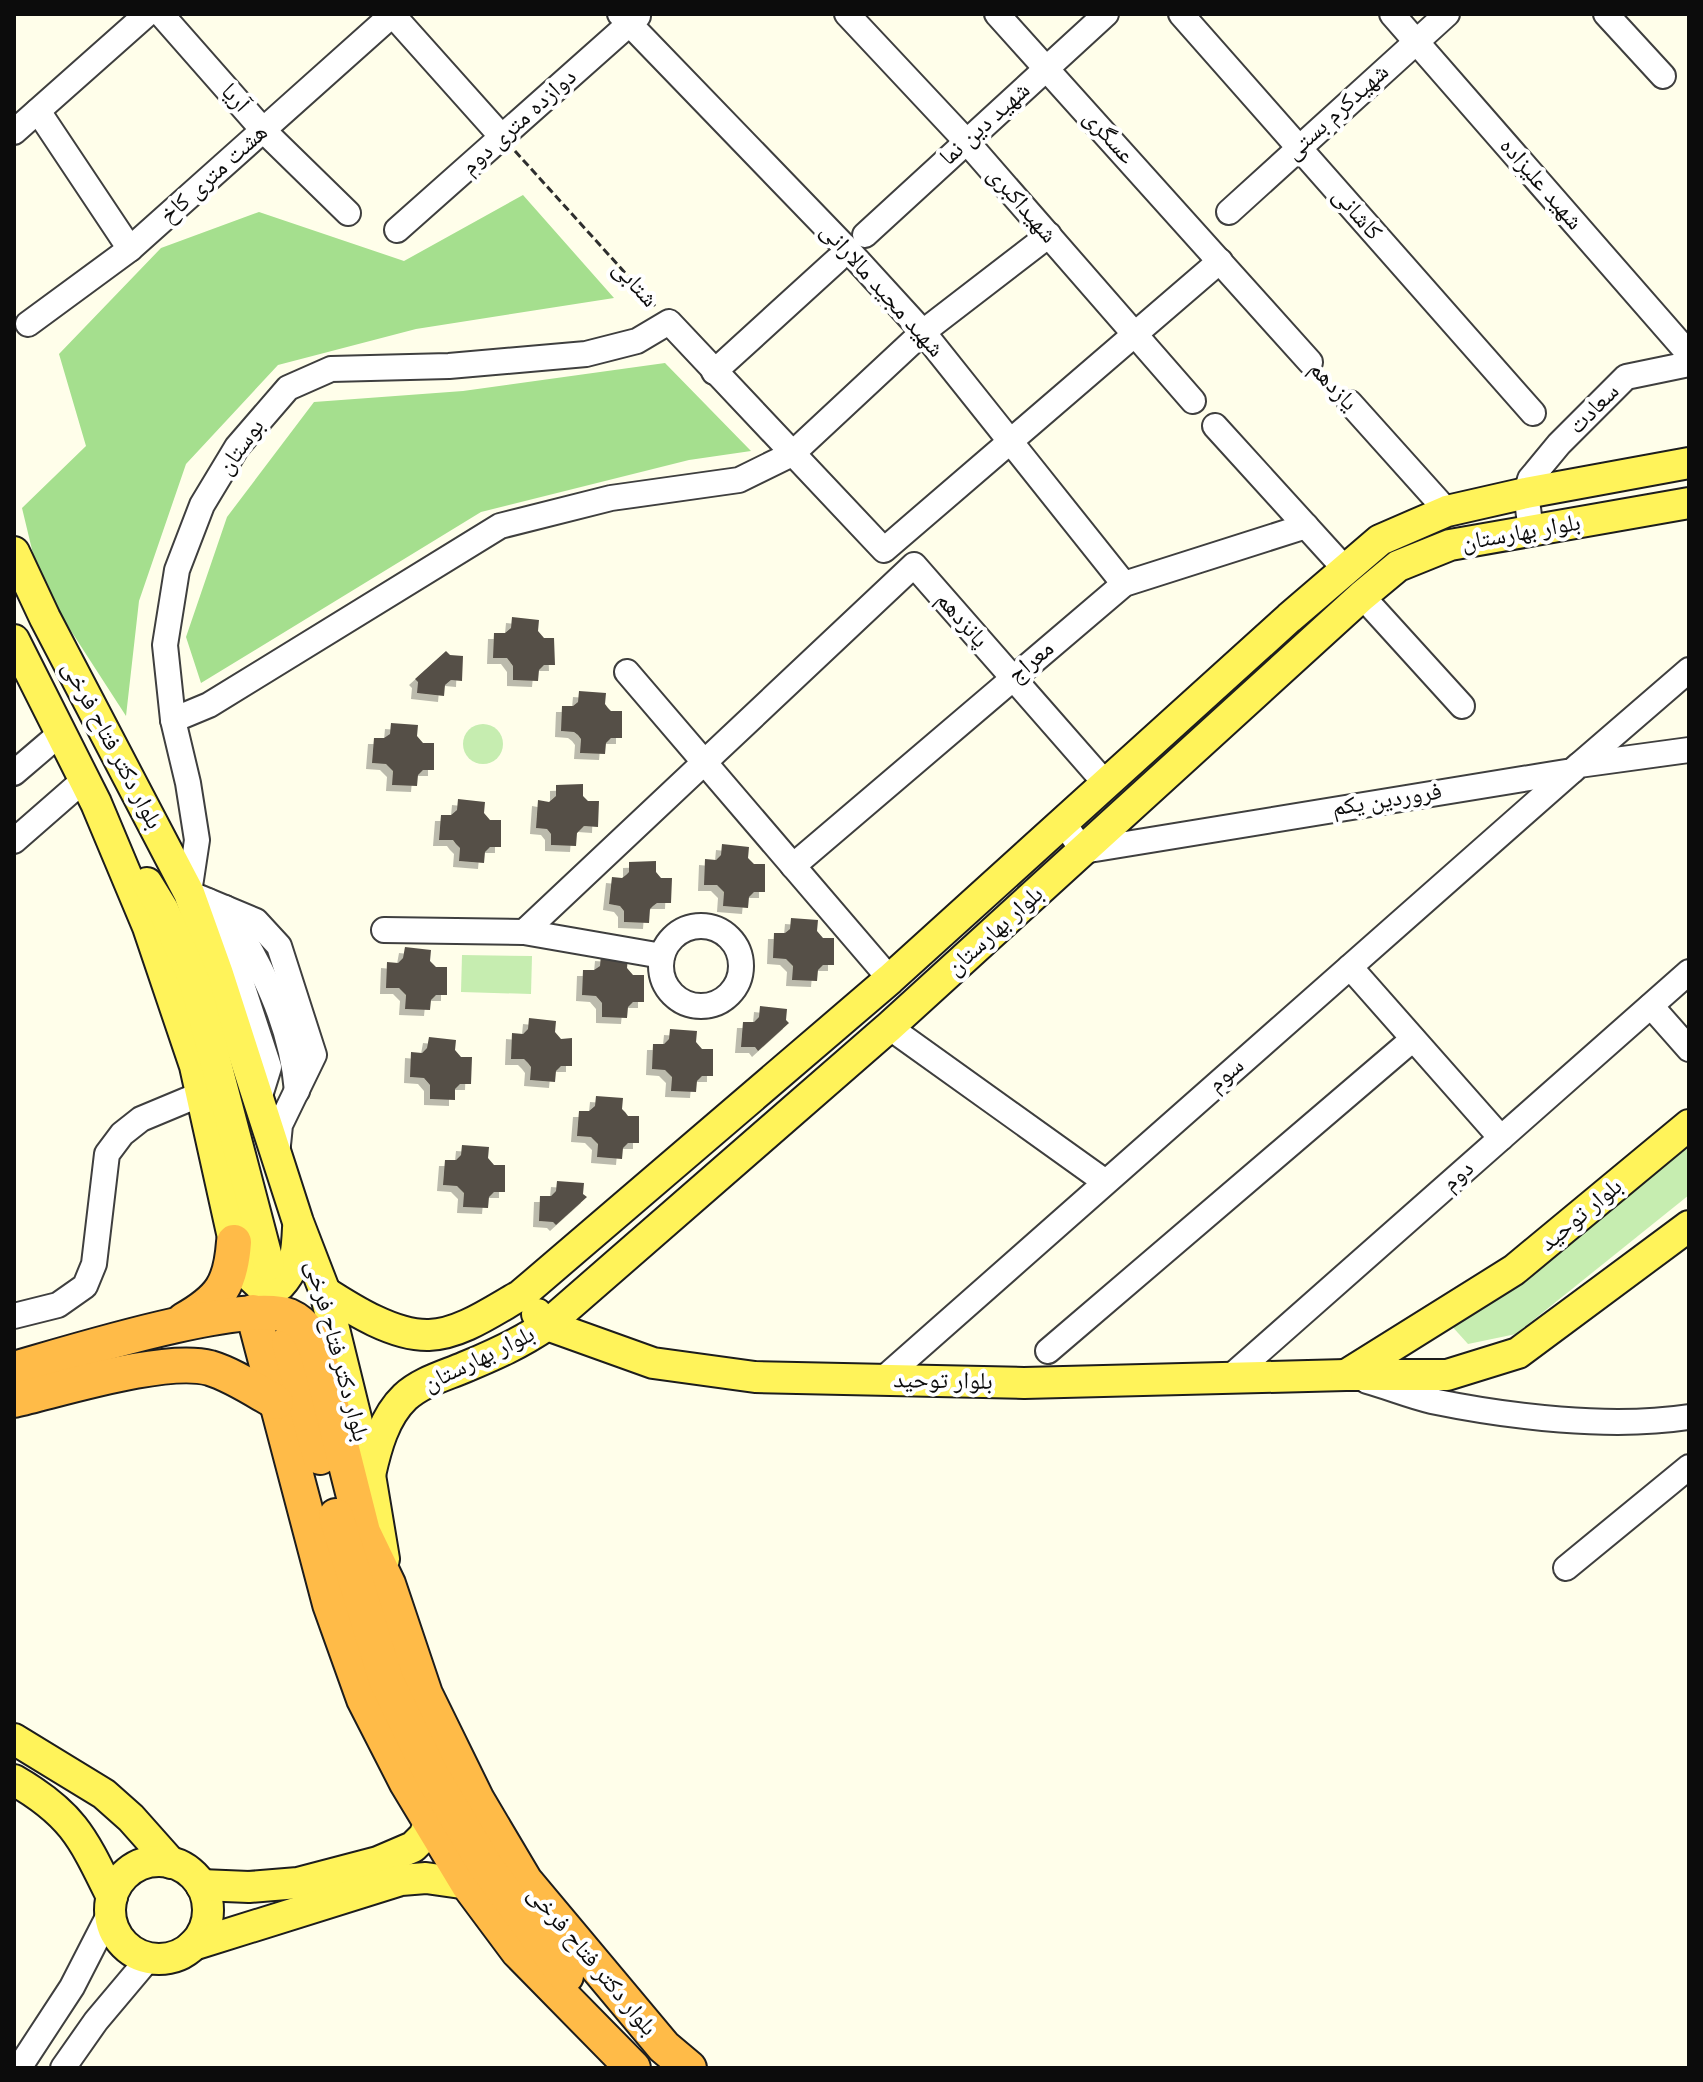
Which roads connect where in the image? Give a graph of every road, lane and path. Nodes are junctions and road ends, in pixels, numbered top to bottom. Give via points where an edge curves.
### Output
1 (147, 14) edge
2 (161, 14) edge
3 (392, 14) edge
4 (847, 14) edge
5 (997, 14) edge
6 (1106, 14) edge
7 (1181, 14) edge
8 (1392, 14) edge
9 (1447, 14) edge
10 (1606, 14) edge
11 (630, 17) edge
12 (1416, 41) junction
13 (1046, 69) junction
14 (1663, 76) dead end
15 (38, 111) junction
16 (263, 130) junction
17 (14, 132) edge
18 (502, 137) junction
19 (967, 142) junction
20 (1298, 147) junction
21 (1229, 212) dead end
22 (348, 213) dead end
23 (397, 230) dead end
24 (865, 235) dead end
25 (1049, 235) junction
26 (130, 249) junction
27 (837, 260) dead end
28 (1220, 261) junction
29 (669, 322) junction
30 (28, 324) dead end
31 (923, 332) junction
32 (1133, 335) junction
33 (1689, 354) edge
34 (1310, 362) joint
35 (1689, 364) edge
36 (714, 372) junction
37 (1193, 401) dead end
38 (1350, 403) joint
39 (1533, 413) dead end
40 (1215, 426) dead end
41 (1010, 440) junction
42 (792, 454) junction
43 (1689, 463) edge
44 (1526, 493) junction
45 (1689, 503) edge
46 (1447, 511) junction
47 (1306, 526) junction
48 (1531, 531) junction
49 (14, 552) edge
50 (1345, 569) junction
51 (1124, 584) junction
52 (1362, 596) junction
53 (14, 640) edge
54 (1689, 670) edge
55 (627, 672) dead end
56 (1012, 677) junction
57 (1462, 706) dead end
58 (173, 720) junction
59 (62, 732) junction
60 (1689, 750) edge
61 (704, 762) junction
62 (1576, 768) junction
63 (14, 773) edge
64 (1106, 784) junction
65 (91, 791) junction
66 (1063, 822) junction
67 (14, 841) edge
68 (1083, 851) junction
69 (793, 866) junction
70 (207, 901) junction
71 (384, 930) dead end
72 (524, 932) junction
73 (662, 956) dead end
74 (1350, 967) junction
75 (1689, 972) edge
76 (890, 979) junction
77 (1651, 1006) junction
78 (889, 1027) junction
79 (1413, 1039) junction
80 (1689, 1049) edge
81 (201, 1094) junction
82 (1689, 1125) edge
83 (1501, 1138) junction
84 (277, 1156) junction
85 (1104, 1181) junction
86 (298, 1222) junction
87 (1689, 1226) edge
88 (234, 1242) junction
89 (269, 1265) dead end
90 (325, 1292) junction
91 (521, 1295) junction
92 (253, 1312) junction
93 (14, 1316) edge
94 (547, 1325) junction
95 (175, 1326) junction
96 (289, 1342) dead end
97 (1048, 1351) dead end
98 (1346, 1375) junction
99 (1228, 1379) junction
100 (882, 1380) junction
101 (24, 1382) edge
102 (276, 1402) junction
103 (1689, 1417) edge
104 (1689, 1467) edge
105 (370, 1475) junction
106 (1566, 1568) dead end
107 (388, 1584) junction
108 (14, 1739) edge
109 (14, 1780) edge
110 (430, 1822) junction
111 (171, 1863) junction
112 (468, 1884) junction
113 (201, 1885) junction
114 (111, 1905) junction
115 (193, 1945) junction
116 (149, 1958) junction
117 (19, 2068) edge
118 (63, 2068) edge
119 (635, 2068) edge
120 (689, 2068) edge

1 - 15 street
2 - 16 street, آریا
3 - 16 street, هشت متری کاخ
3 - 18 street
4 - 19 street, شهیداکبری
5 - 13 street, عسگری
6 - 13 street, شهید دین نما
7 - 20 street, کاشانی
8 - 12 street, شهید علیزاده
9 - 12 street, شهیدکرم بستی
10 - 14 street
11 - 18 street, دوازده متری دوم
11 - 31 street, شهید مجید مالارانی
12 - 20 street, شهیدکرم بستی
12 - 33 street, شهید علیزاده
13 - 19 street, شهید دین نما
13 - 28 street, عسگری
15 - 17 street
15 - 26 street
16 - 22 street, آریا
16 - 26 street, هشت متری کاخ
18 - 23 street, دوازده متری دوم
18 - 29 path, شتابی
19 - 24 street, شهید دین نما
19 - 25 street, شهیداکبری
20 - 21 street, شهیدکرم بستی
20 - 39 street, کاشانی
25 - 31 street
25 - 32 street, شهیداکبری
26 - 30 street, هشت متری کاخ
27 - 36 street
28 - 32 street
28 - 34 street, یازدهم
29 - 36 street, شتابی
29 - 58 street, بوستان via 637,341 586,354 331,369 288,388 237,447 202,505 177,570 165,645
31 - 41 street, شهید مجید مالارانی
31 - 42 street
32 - 37 street, شهیداکبری
32 - 41 street
34 - 38 path, یازدهم
35 - 44 street, سعادت via 1626,377 1549,455
36 - 42 street, شتابی
38 - 46 street, یازدهم
40 - 47 street
41 - 42 street, شتابی via 884,550
41 - 51 street, شهید مجید مالارانی
42 - 58 street via 739,480 611,498 500,526 209,705
43 - 44 main road, بلوار بهارستان
44 - 46 main road, بلوار بهارستان
44 - 48 street
45 - 48 main road, بلوار بهارستان
46 - 50 main road, بلوار بهارستان via 1380,540
47 - 50 street
47 - 51 street, معراج
48 - 52 main road, بلوار بهارستان via 1450,545 1398,566
49 - 70 main road, بلوار دکتر فتاح فرخی via 45,618
50 - 64 main road, بلوار بهارستان
51 - 56 street, معراج
52 - 57 street
52 - 68 main road, بلوار بهارستان
53 - 59 main road, بلوار دکتر فتاح فرخی
54 - 62 street
55 - 61 street
56 - 61 street, پانزدهم via 914,565
56 - 64 street, پانزدهم
56 - 69 street, معراج
58 - 70 street, بوستان
59 - 63 street
59 - 65 main road, بلوار دکتر فتاح فرخی
60 - 62 street, فروردین یکم
61 - 69 street
61 - 72 street
62 - 68 street, فروردین یکم
62 - 74 street, سوم
64 - 66 main road, بلوار بهارستان
65 - 67 street
65 - 81 main road, بلوار دکتر فتاح فرخی via 148,927
65 - 89 main road via 163,909 194,980
66 - 68 street
66 - 76 main road, بلوار بهارستان
68 - 78 main road, بلوار بهارستان
69 - 76 street
70 - 84 main road, بلوار دکتر فتاح فرخی
70 - 84 street via 256,921 279,946 314,1055 280,1125
71 - 72 street
72 - 73 street
74 - 79 street
74 - 85 street, سوم
75 - 77 street, دوم
76 - 91 main road, بلوار بهارستان
77 - 80 street
77 - 83 street, دوم
78 - 85 street
78 - 94 main road, بلوار بهارستان
79 - 83 street
79 - 97 street
81 - 88 main road, بلوار دکتر فتاح فرخی
81 - 93 street via 141,1119 107,1154 94,1264 85,1286 58,1305
82 - 98 main road, بلوار توحید via 1514,1270
83 - 99 street, دوم
84 - 86 main road, بلوار دکتر فتاح فرخی
85 - 100 street, سوم
86 - 88 main road, بلوار دکتر فتاح فرخی via 296,1257 280,1285 262,1287 248,1274
86 - 90 main road, بلوار دکتر فتاح فرخی
87 - 98 main road, بلوار توحید via 1518,1353 1447,1375
88 - 95 highway via 223,1289 208,1306
90 - 91 main road, بلوار بهارستان via 366,1317 411,1334 430,1335
90 - 105 main road, بلوار دکتر فتاح فرخی
91 - 94 main road
92 - 95 highway
92 - 102 highway, بلوار دکتر فتاح فرخی
92 - 107 highway via 289,1316 312,1337 363,1532
94 - 100 main road, بلوار توحید via 653,1363 755,1377
94 - 105 main road, بلوار بهارستان via 405,1397 391,1414
95 - 101 highway
96 - 119 highway via 386,1680 431,1774 485,1865
98 - 99 main road, بلوار توحید
98 - 103 street via 1429,1400 1528,1416 1653,1422
99 - 100 main road, بلوار توحید
101 - 102 highway via 181,1364 210,1368
102 - 110 highway, بلوار دکتر فتاح فرخی via 330,1604 364,1699
104 - 106 street
105 - 107 main road, بلوار دکتر فتاح فرخی
107 - 120 highway, بلوار دکتر فتاح فرخی via 425,1694 477,1800 525,1881 664,2047
108 - 111 main road via 104,1794
109 - 114 main road via 65,1815 85,1842
110 - 112 highway, بلوار دکتر فتاح فرخی
110 - 113 main road via 413,1847 378,1862 298,1883
111 - 113 main road via 191,1872
111 - 114 main road via 135,1867 120,1880
112 - 115 main road via 401,1880
112 - 119 highway, بلوار دکتر فتاح فرخی via 518,1951
113 - 115 main road via 208,1916
114 - 116 main road via 122,1942
114 - 117 street via 72,1987
115 - 116 main road via 165,1959
116 - 118 street

